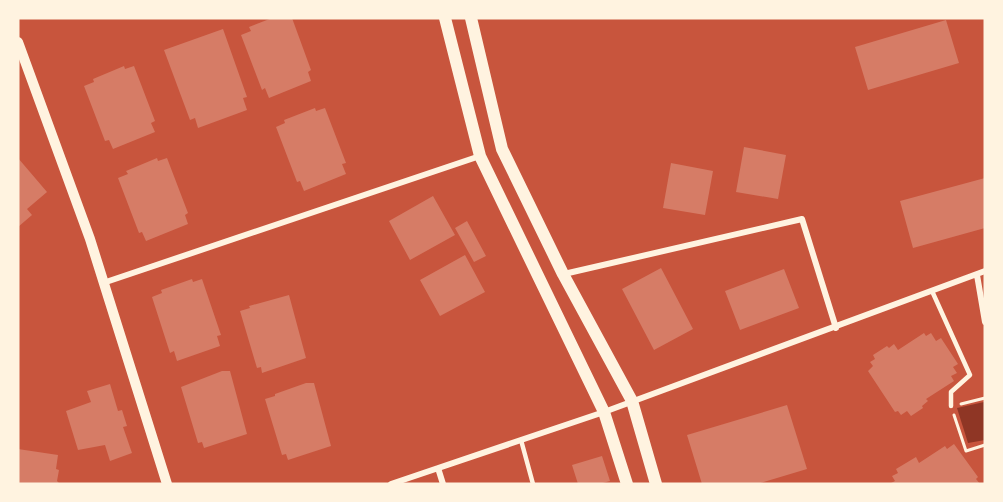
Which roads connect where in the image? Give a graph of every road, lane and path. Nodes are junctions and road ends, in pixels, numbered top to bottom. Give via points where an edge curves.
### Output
1 (445, 18) edge
2 (471, 18) edge
3 (18, 42) edge
4 (480, 156) junction
5 (985, 271) edge
6 (563, 274) junction
7 (976, 275) junction
8 (103, 283) junction
9 (932, 291) junction
10 (985, 322) edge
11 (836, 328) junction
12 (985, 398) edge
13 (632, 401) junction
14 (951, 406) junction
15 (604, 412) junction
16 (521, 440) junction
17 (985, 445) edge
18 (438, 468) junction
19 (167, 484) edge
20 (391, 484) edge
21 (443, 484) edge
22 (532, 484) edge
23 (627, 484) edge
24 (656, 484) edge

1 - 4 main road
2 - 6 main road via 502,149
3 - 8 street
4 - 8 street
4 - 15 main road
5 - 7 street
6 - 11 street via 802,219
6 - 13 main road
7 - 9 street
7 - 10 street
8 - 19 street
9 - 11 street
9 - 14 lane via 970,375 951,392
11 - 13 street
12 - 14 path
13 - 15 street
13 - 24 main road
14 - 17 path via 966,451
15 - 16 street
15 - 23 main road
16 - 18 street
16 - 22 lane
18 - 20 street
18 - 21 street

